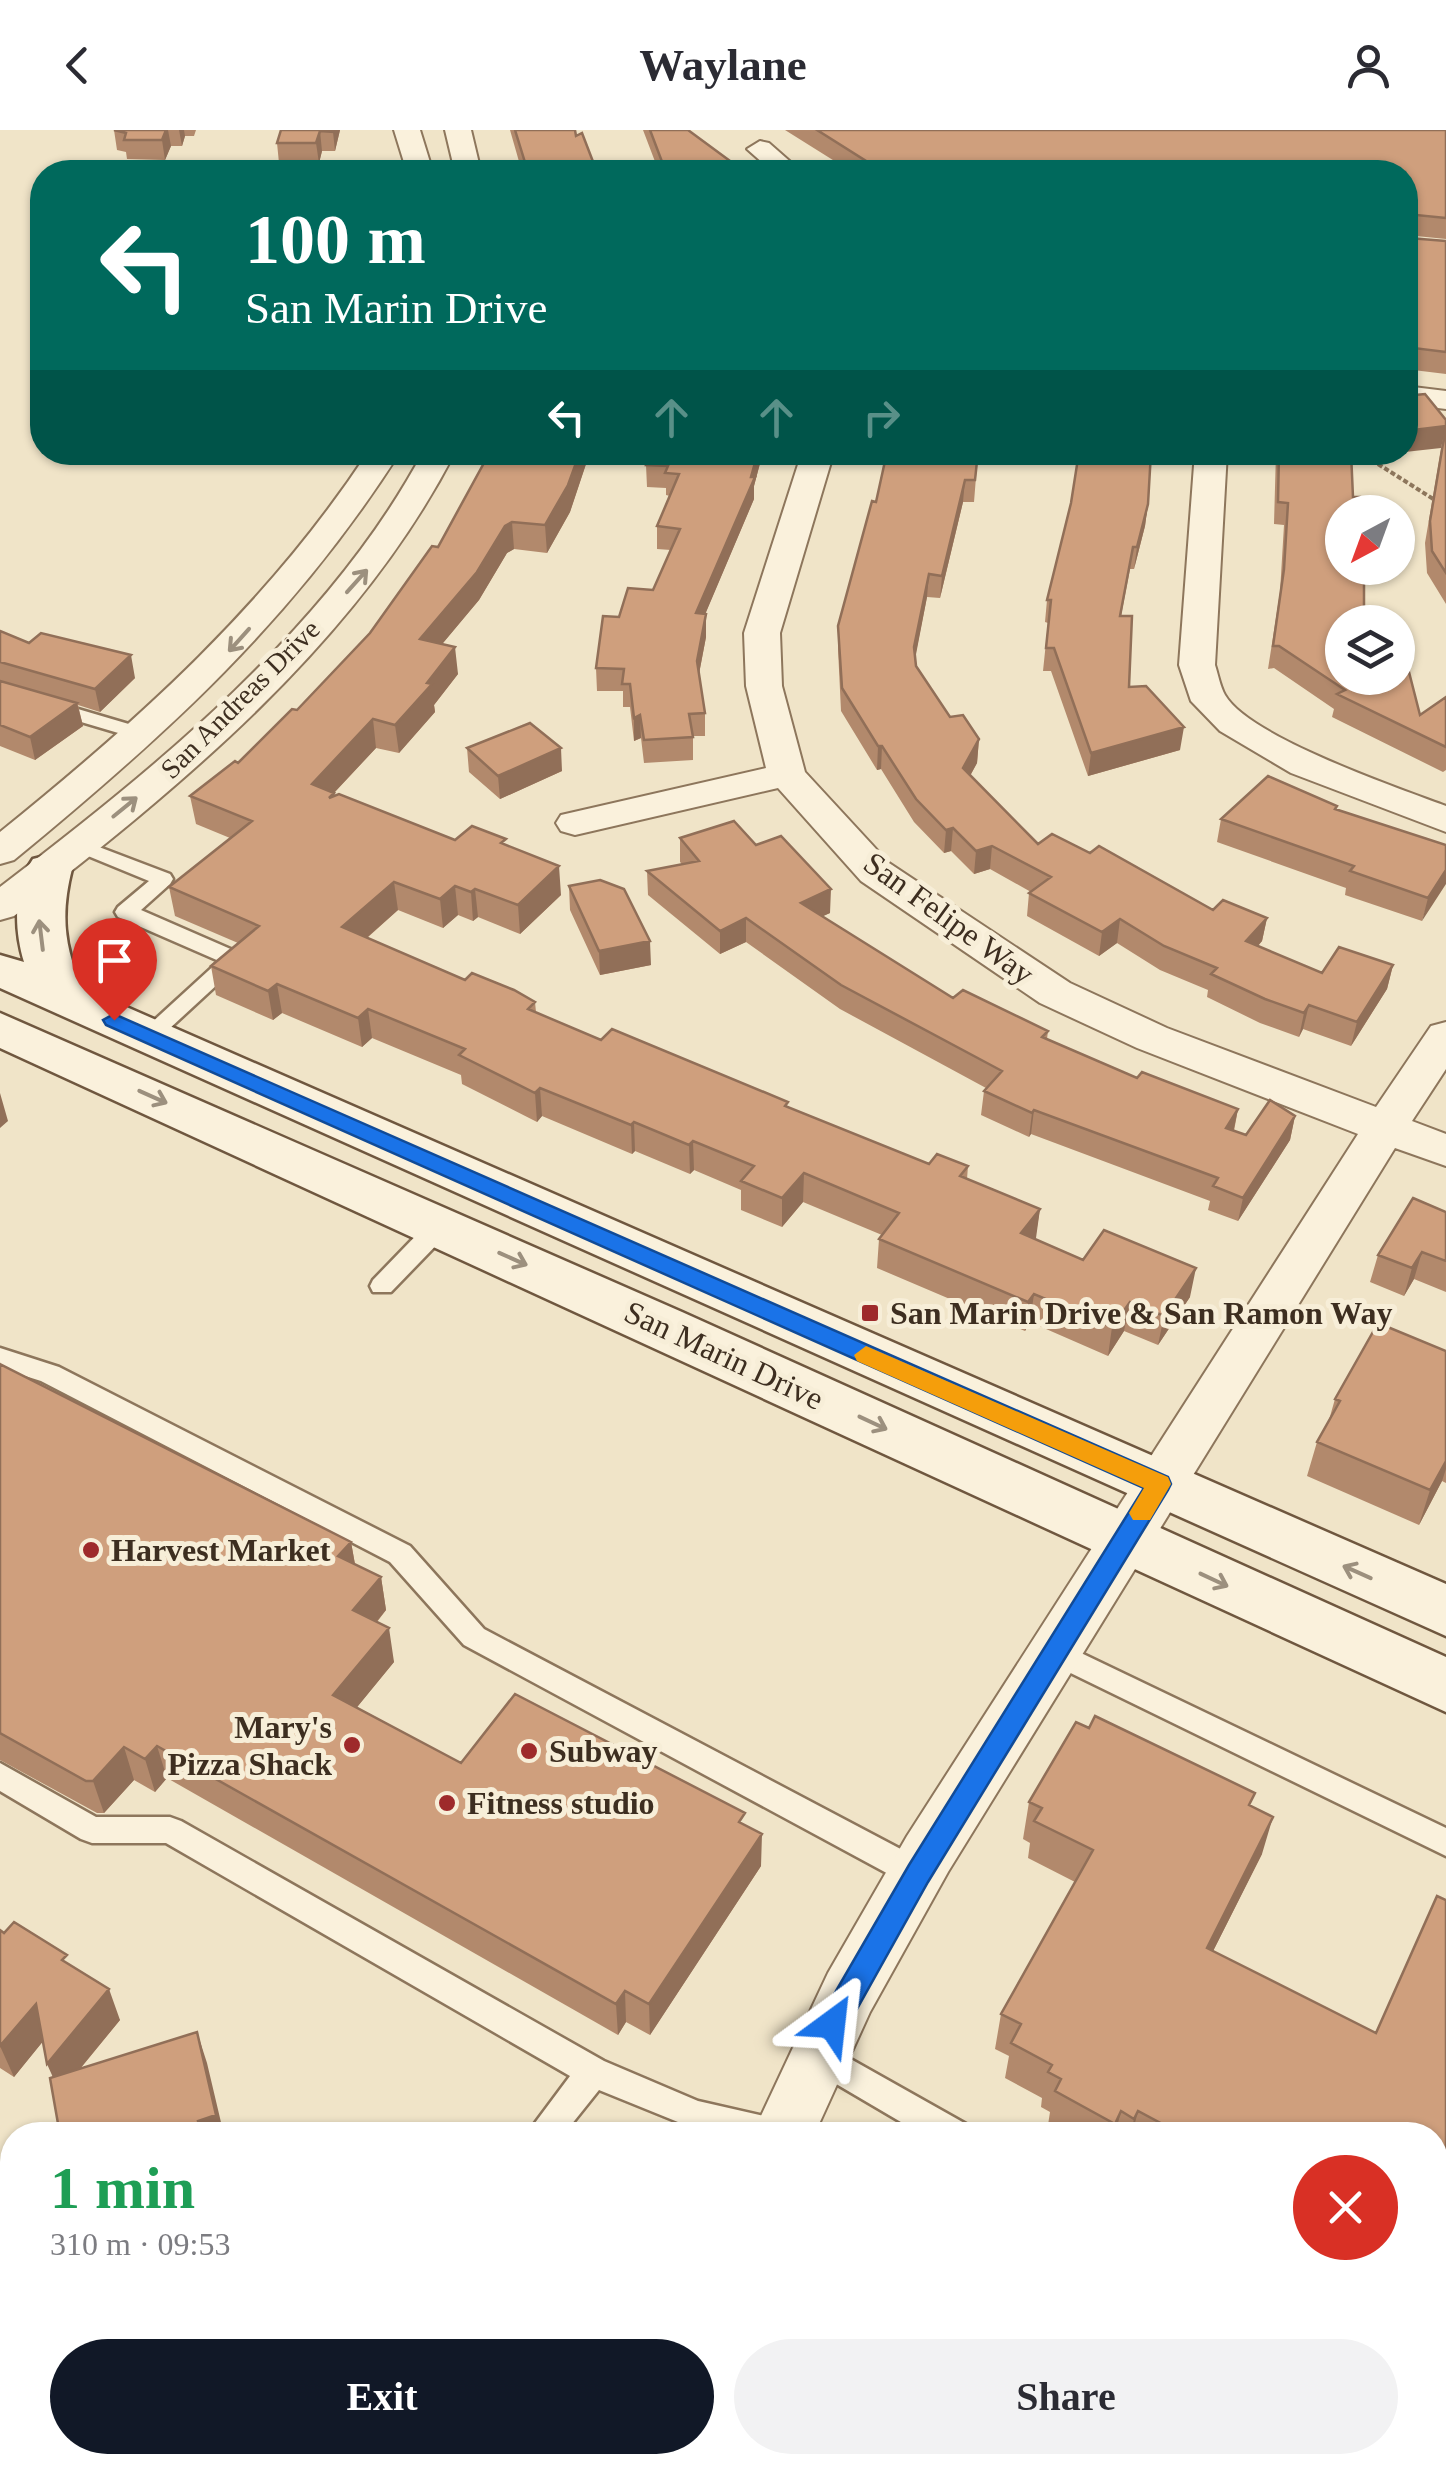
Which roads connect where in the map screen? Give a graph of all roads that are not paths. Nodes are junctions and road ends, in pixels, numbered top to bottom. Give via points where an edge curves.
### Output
1 (407, 130) edge
2 (458, 130) edge
3 (760, 149) dead end
4 (416, 160) edge
5 (465, 160) edge
6 (773, 160) edge
7 (1418, 397) edge
8 (1446, 400) edge
9 (376, 465) edge
10 (432, 465) edge
11 (814, 465) edge
12 (1210, 465) edge
13 (0, 692) edge
14 (142, 734) junction
15 (787, 775) junction
16 (1446, 820) edge
17 (575, 822) dead end
18 (0, 852) edge
19 (64, 857) junction
20 (0, 908) edge
21 (0, 970) edge
22 (62, 998) junction
23 (5, 1034) edge
24 (148, 1036) junction
25 (1446, 1036) edge
26 (1384, 1128) junction
27 (1446, 1151) edge
28 (440, 1226) junction
29 (382, 1286) dead end
30 (0, 1358) edge
31 (1159, 1484) junction
32 (1126, 1540) junction
33 (1446, 1612) edge
34 (1056, 1652) junction
35 (1446, 1686) edge
36 (0, 1776) edge
37 (1446, 1843) edge
38 (918, 1874) junction
39 (815, 2054) junction
40 (593, 2072) junction
41 (553, 2122) edge
42 (723, 2122) edge
43 (786, 2122) edge
44 (932, 2122) edge

1 - 4 street
2 - 5 street
3 - 6 street
7 - 8 street
9 -> 14 street, San Andreas Drive via 356,500 233,647
19 -> 10 street, San Andreas Drive via 245,701 371,564
11 - 15 street, San Felipe Way via 762,634 764,686
12 - 16 street via 1197,665 1209,701 1304,764
13 - 14 lane
14 - 18 street, San Andreas Drive
15 - 17 street
15 - 26 street, San Felipe Way via 875,872 1055,994
19 - 20 street, San Andreas Drive
22 -> 19 main road via 38,925
19 - 24 lane via 163,879 126,912 234,959
21 - 22 main road, San Marin Drive
22 - 24 main road, San Marin Drive
23 -> 28 main road, San Marin Drive
24 - 31 main road, San Marin Drive
25 - 26 street
26 - 27 street, San Felipe Way
26 - 31 street
28 - 29 lane
28 -> 32 main road, San Marin Drive
30 - 38 lane via 50,1374 400,1554 474,1636
31 - 32 street
33 -> 31 main road, San Marin Drive
32 - 34 street
32 -> 35 main road, San Marin Drive
34 - 37 lane
34 - 38 street
36 - 40 lane via 92,1830 170,1830
38 - 39 street
39 - 43 street
39 - 44 lane
40 - 41 lane
40 - 42 lane

